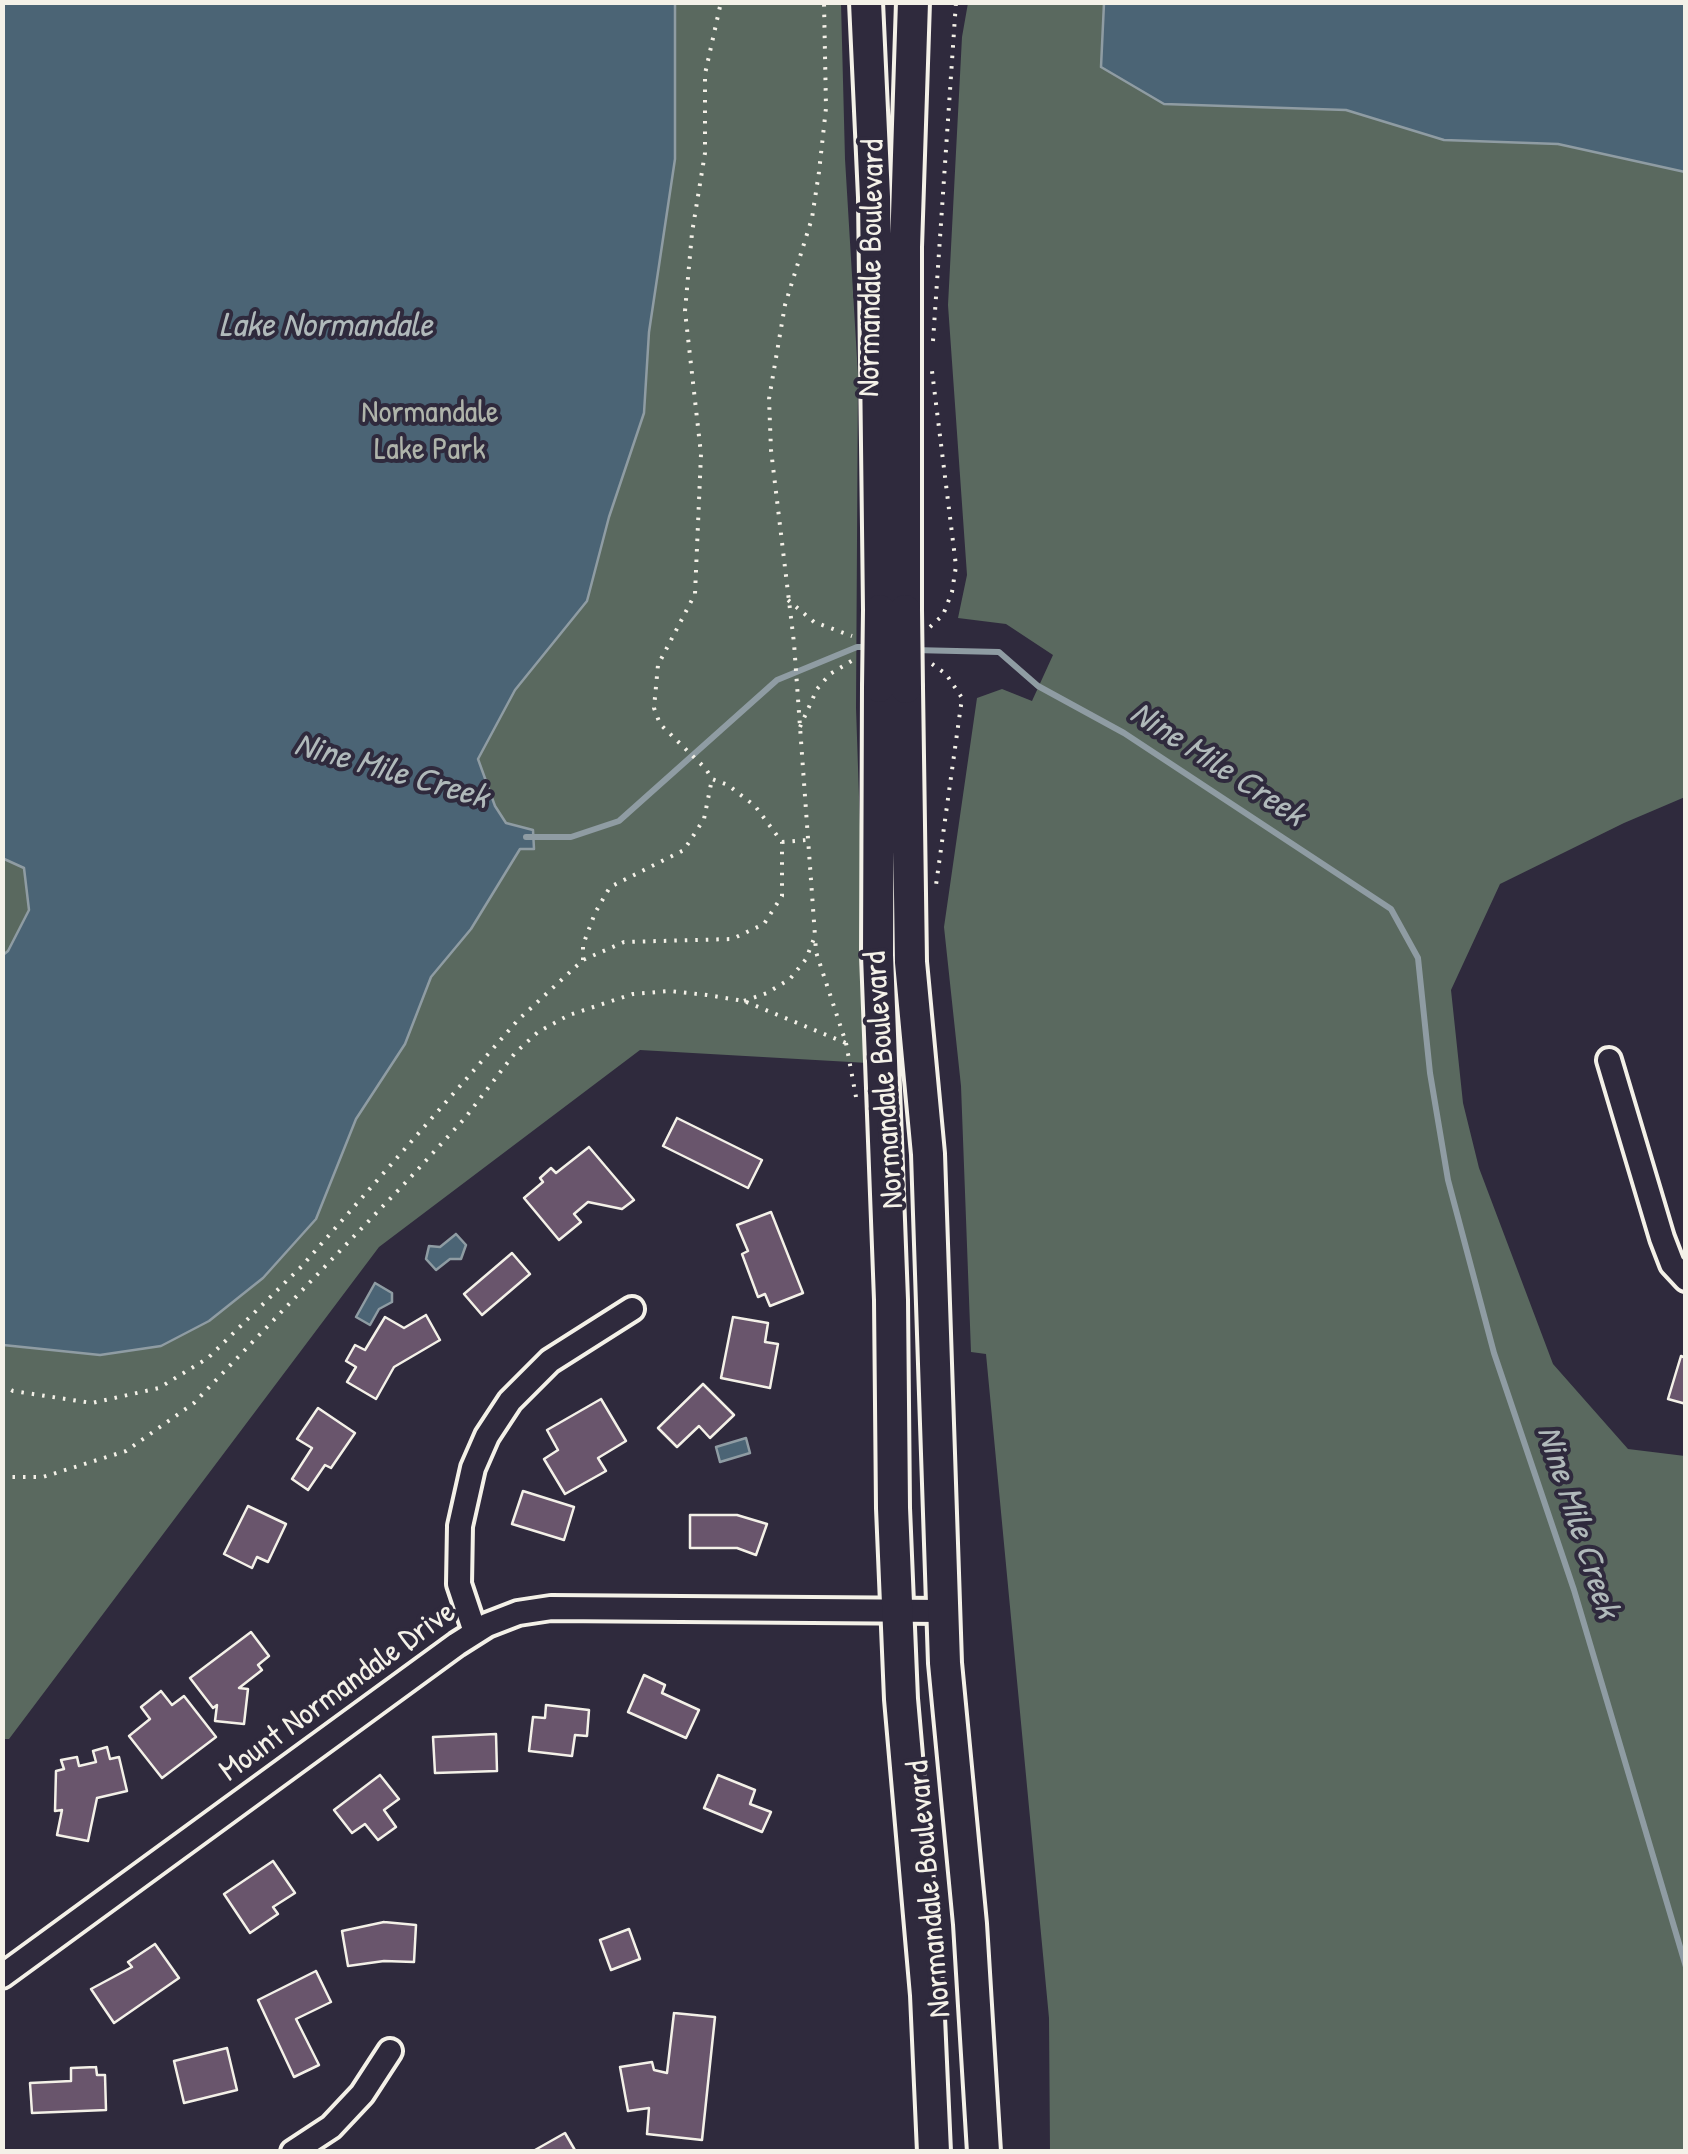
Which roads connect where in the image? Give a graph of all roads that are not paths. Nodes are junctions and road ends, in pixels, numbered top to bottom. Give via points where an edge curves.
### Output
1 (866, 2) edge
2 (912, 2) edge
3 (893, 610) junction
4 (893, 688) junction
5 (1609, 1060) dead end
6 (1686, 1279) edge
7 (632, 1308) dead end
8 (897, 1611) junction
9 (943, 1611) junction
10 (475, 1632) junction
11 (2, 1976) edge
12 (390, 2051) dead end
13 (293, 2152) edge
14 (934, 2152) edge
15 (984, 2152) edge

1 - 3 main road, Normandale Boulevard
2 - 3 main road, Normandale Boulevard
3 - 4 main road, Normandale Boulevard, bridge
4 - 8 main road, Normandale Boulevard via 878,955
4 - 9 main road, Normandale Boulevard via 928,1154
5 - 6 street via 1662,1238
7 - 10 street via 550,1360 487,1436 460,1526 458,1584
8 - 9 street, Mount Normandale Drive
8 - 10 street, Mount Normandale Drive via 550,1608
8 - 14 main road, Normandale Boulevard
9 - 15 main road, Normandale Boulevard
10 - 11 street, Mount Normandale Drive
12 - 13 street via 331,2127

